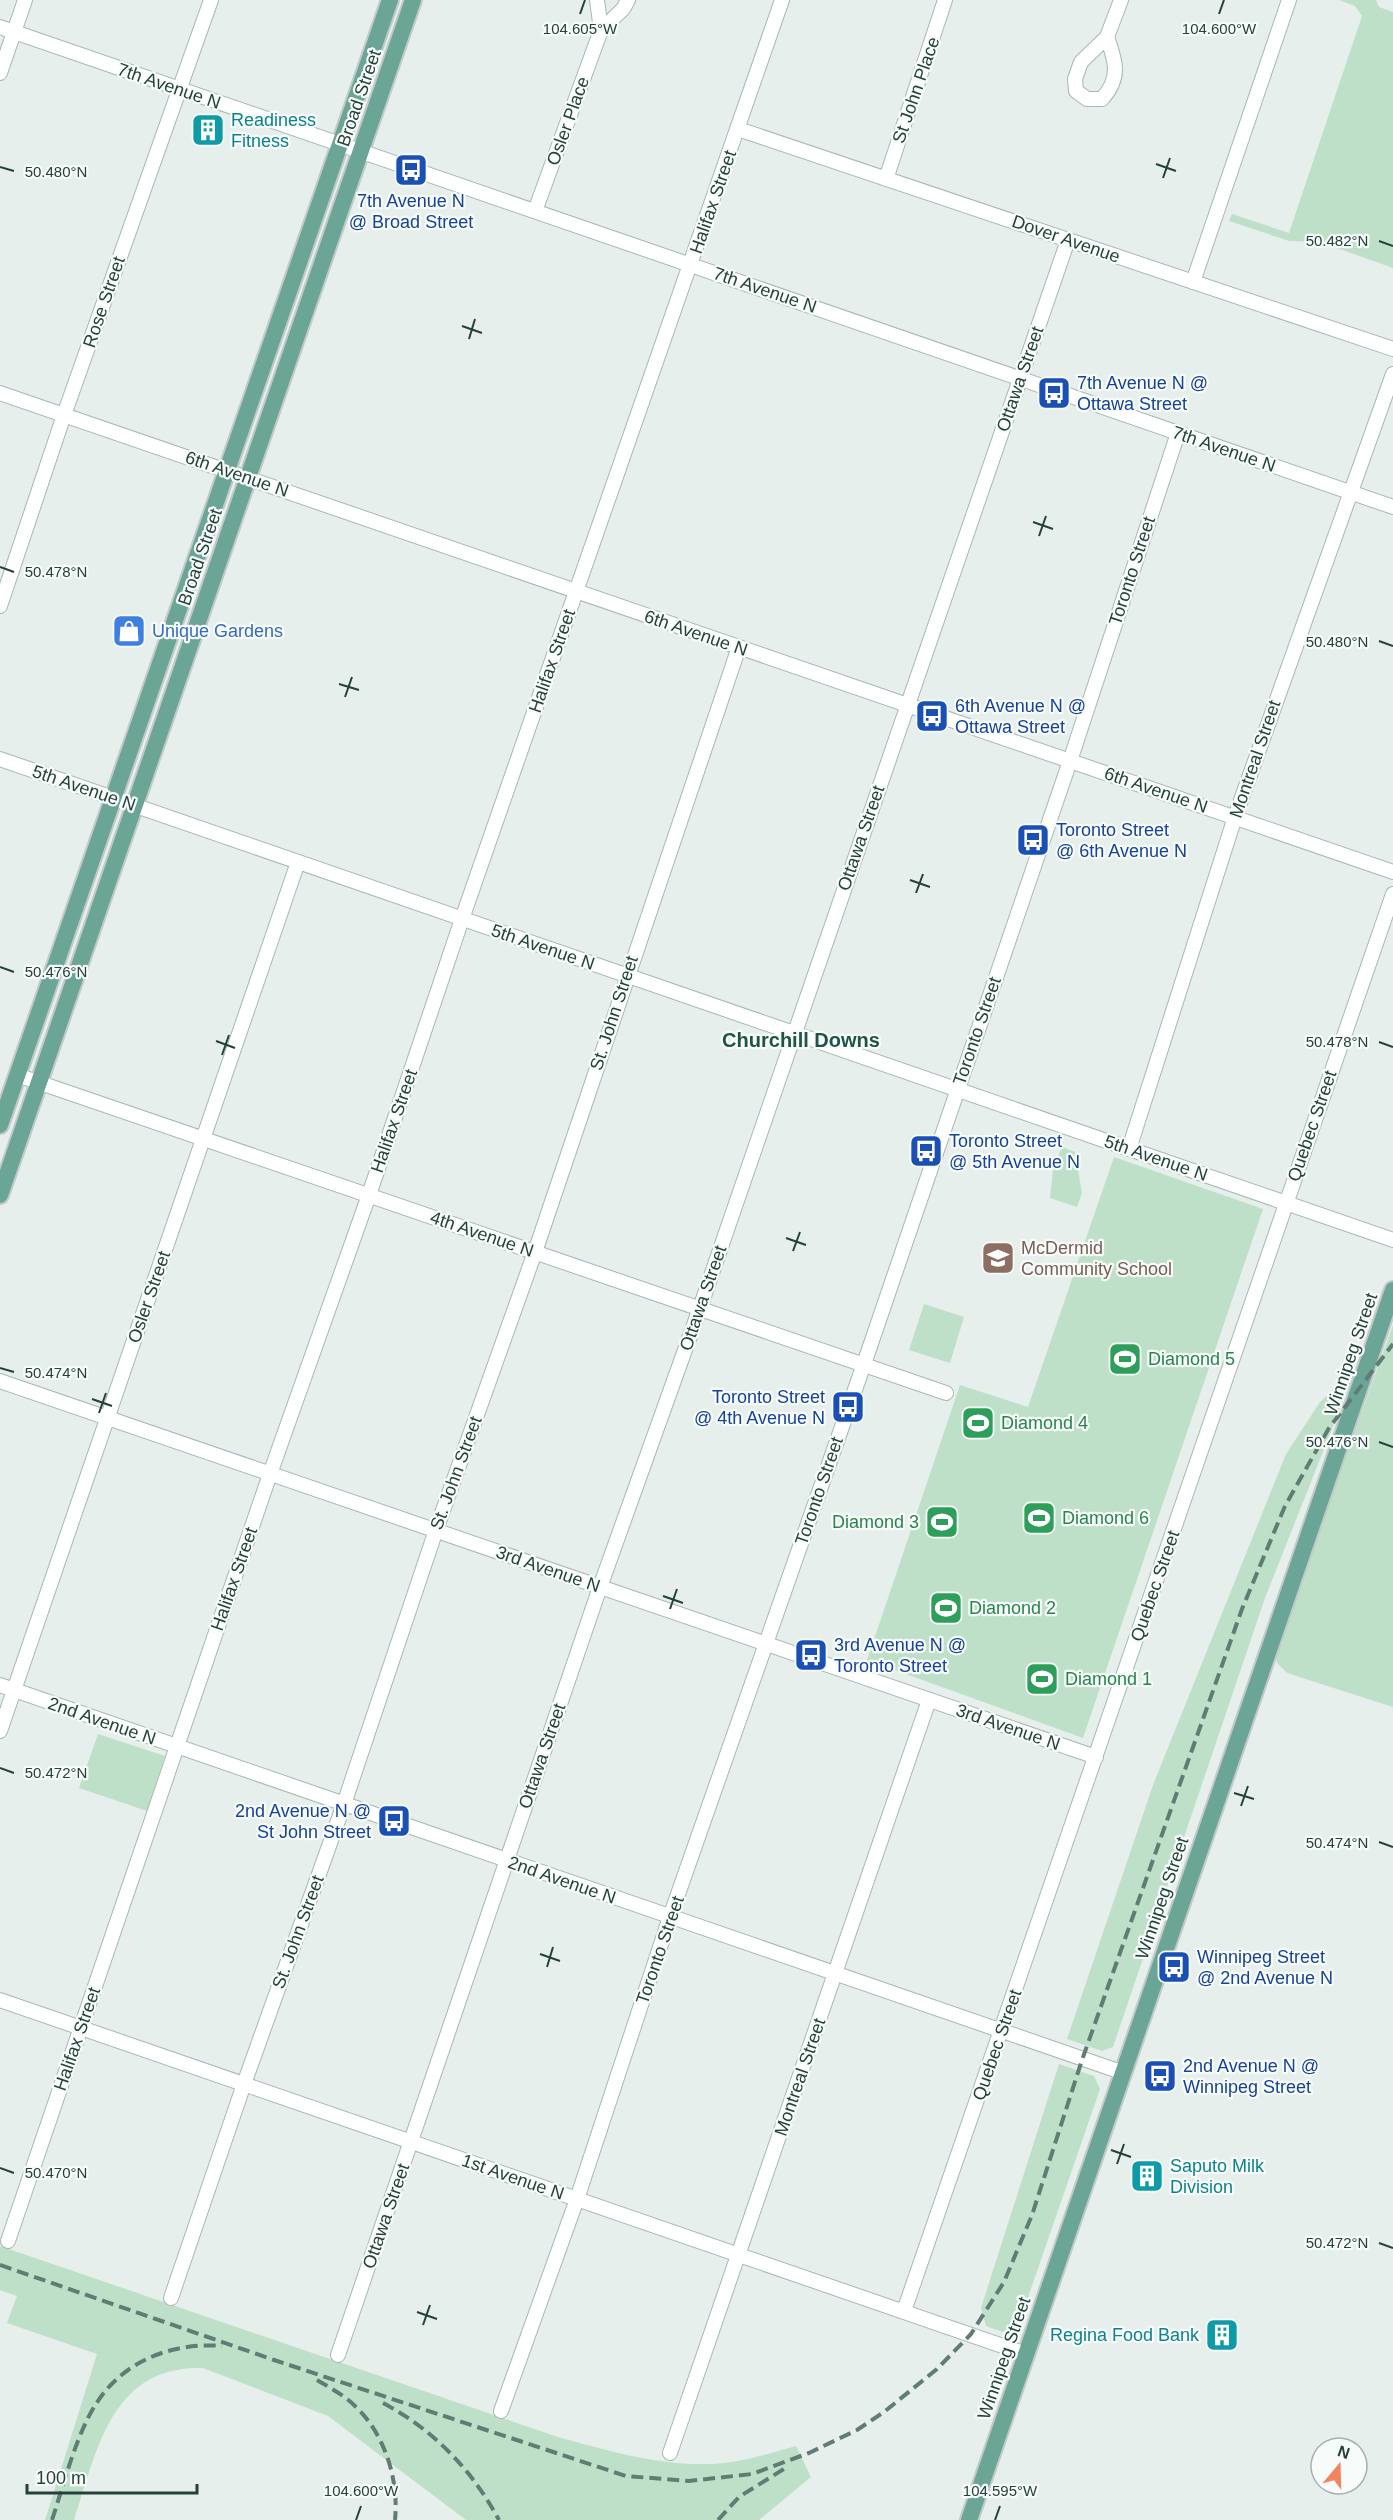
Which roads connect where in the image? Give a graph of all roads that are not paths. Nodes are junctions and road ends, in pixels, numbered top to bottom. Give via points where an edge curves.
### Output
1 (25, 0) edge
2 (211, 0) edge
3 (390, 0) edge
4 (413, 0) edge
5 (597, 0) edge
6 (628, 0) edge
7 (782, 0) edge
8 (946, 0) edge
9 (1121, 0) edge
10 (1289, 0) edge
11 (0, 27) edge
12 (601, 30) junction
13 (14, 32) junction
14 (1107, 37) dead end
15 (0, 73) edge
16 (179, 90) junction
17 (738, 129) junction
18 (339, 144) junction
19 (361, 151) junction
20 (886, 179) junction
21 (535, 211) junction
22 (1068, 240) junction
23 (691, 265) junction
24 (1193, 282) junction
25 (1393, 349) edge
26 (1393, 374) edge
27 (1020, 378) junction
28 (0, 393) edge
29 (64, 415) junction
30 (1178, 433) junction
31 (227, 471) junction
32 (248, 478) junction
33 (1350, 492) junction
34 (1393, 507) edge
35 (577, 591) junction
36 (0, 606) edge
37 (739, 647) junction
38 (907, 705) junction
39 (0, 759) edge
40 (1070, 761) junction
41 (113, 799) junction
42 (135, 806) junction
43 (1234, 818) junction
44 (298, 862) junction
45 (1393, 872) edge
46 (1393, 894) edge
47 (462, 919) junction
48 (627, 976) junction
49 (795, 1034) junction
50 (17, 1075) junction
51 (39, 1082) junction
52 (957, 1090) junction
53 (0, 1125) edge
54 (205, 1139) junction
55 (1129, 1149) junction
56 (369, 1195) junction
57 (0, 1196) edge
58 (1285, 1203) junction
59 (1393, 1240) edge
60 (535, 1252) junction
61 (1393, 1290) edge
62 (700, 1308) junction
63 (864, 1365) junction
64 (0, 1381) edge
65 (946, 1393) dead end
66 (107, 1418) junction
67 (270, 1473) junction
68 (436, 1530) junction
69 (600, 1587) junction
70 (766, 1644) junction
71 (0, 1685) edge
72 (14, 1690) junction
73 (929, 1700) junction
74 (0, 1731) edge
75 (178, 1747) junction
76 (1096, 1757) junction
77 (344, 1804) junction
78 (506, 1860) junction
79 (670, 1917) junction
80 (835, 1974) junction
81 (0, 2000) edge
82 (81, 2028) junction
83 (1001, 2032) junction
84 (1124, 2073) junction
85 (244, 2084) junction
86 (411, 2142) junction
87 (577, 2199) junction
88 (8, 2241) dead end
89 (739, 2255) junction
90 (171, 2298) dead end
91 (904, 2311) junction
92 (1026, 2354) junction
93 (338, 2355) dead end
94 (501, 2411) dead end
95 (670, 2453) dead end
96 (969, 2520) edge

1 - 13 street
2 - 16 street, Rose Street
3 - 18 main road, Broad Street
4 - 19 main road, Broad Street
5 - 12 street, Osler Place
6 - 12 street, Osler Place
7 - 17 street, Halifax Street
8 - 20 street, St John Place
9 - 14 street
10 - 24 street
11 - 13 street, 7th Avenue N
12 - 21 street, Osler Place
13 - 15 street
13 - 16 street, 7th Avenue N
16 - 18 street, 7th Avenue N
16 - 29 street, Rose Street
17 - 20 street, Dover Avenue
17 - 23 street, Halifax Street
18 - 19 street, 7th Avenue N
18 - 31 main road, Broad Street
19 - 21 street, 7th Avenue N
19 - 32 main road, Broad Street
20 - 22 street, Dover Avenue
21 - 23 street, 7th Avenue N
22 - 24 street, Dover Avenue
22 - 27 street, Ottawa Street
23 - 27 street, 7th Avenue N
23 - 35 street, Halifax Street
24 - 25 street, Dover Avenue
26 - 33 street, Montreal Street
27 - 30 street, 7th Avenue N
27 - 38 street, Ottawa Street
28 - 29 street, 6th Avenue N
29 - 31 street, 6th Avenue N
29 - 36 street, Rose Street
30 - 33 street, 7th Avenue N
30 - 40 street, Toronto Street
31 - 32 street, 6th Avenue N
31 - 41 main road, Broad Street
32 - 35 street, 6th Avenue N
32 - 42 main road, Broad Street
33 - 34 street, 7th Avenue N
33 - 43 street, Montreal Street
35 - 37 street, 6th Avenue N
35 - 47 street, Halifax Street
37 - 38 street, 6th Avenue N
37 - 48 street, St. John Street
38 - 40 street, 6th Avenue N
38 - 49 street, Ottawa Street
39 - 41 street, 5th Avenue N
40 - 43 street, 6th Avenue N
40 - 52 street, Toronto Street
41 - 42 street, 5th Avenue N
41 - 50 main road, Broad Street
42 - 44 street, 5th Avenue N
42 - 51 main road, Broad Street
43 - 45 street, 6th Avenue N
43 - 55 street, Montreal Street
44 - 47 street, 5th Avenue N
44 - 54 street, Osler Street
46 - 58 street, Quebec Street
47 - 48 street, 5th Avenue N
47 - 56 street, Halifax Street
48 - 49 street, 5th Avenue N
48 - 60 street, St. John Street
49 - 52 street, 5th Avenue N
49 - 62 street, Ottawa Street
50 - 51 street, 4th Avenue N
50 - 53 main road, Broad Street
51 - 54 street, 4th Avenue N
51 - 57 main road, Broad Street
52 - 55 street, 5th Avenue N
52 - 63 street, Toronto Street
54 - 56 street, 4th Avenue N
54 - 66 street, Osler Street
55 - 58 street, 5th Avenue N
56 - 60 street, 4th Avenue N
56 - 67 street, Halifax Street
58 - 59 street, 5th Avenue N
58 - 76 street, Quebec Street
60 - 62 street, 4th Avenue N
60 - 68 street, St. John Street
61 - 84 main road, Winnipeg Street
62 - 63 street, 4th Avenue N
62 - 69 street, Ottawa Street
63 - 65 street, 4th Avenue N
63 - 70 street, Toronto Street
64 - 66 street, 3rd Avenue N
66 - 67 street, 3rd Avenue N
66 - 72 street, Osler Street
67 - 68 street, 3rd Avenue N
67 - 75 street, Halifax Street
68 - 69 street, 3rd Avenue N
68 - 77 street, St. John Street
69 - 70 street, 3rd Avenue N
69 - 78 street, Ottawa Street
70 - 73 street, 3rd Avenue N
70 - 79 street, Toronto Street
71 - 72 street, 2nd Avenue N
72 - 74 street, Osler Street
72 - 75 street, 2nd Avenue N
73 - 76 street, 3rd Avenue N
73 - 80 street, Montreal Street
75 - 77 street, 2nd Avenue N
75 - 82 street, Halifax Street
76 - 83 street, Quebec Street
77 - 78 street, 2nd Avenue N
77 - 85 street, St. John Street
78 - 79 street, 2nd Avenue N
78 - 86 street, Ottawa Street
79 - 80 street, 2nd Avenue N
79 - 87 street, Toronto Street
80 - 83 street, 2nd Avenue N
80 - 89 street, Montreal Street
81 - 82 street, 1st Avenue N
82 - 85 street, 1st Avenue N
82 - 88 street, Halifax Street
83 - 84 street, 2nd Avenue N
83 - 91 street, Quebec Street
84 - 92 main road, Winnipeg Street
85 - 86 street, 1st Avenue N
85 - 90 street, St. John Street
86 - 87 street, 1st Avenue N
86 - 93 street, Ottawa Street
87 - 89 street, 1st Avenue N
87 - 94 street, Toronto Street
89 - 91 street, 1st Avenue N
89 - 95 street, Montreal Street
91 - 92 street, 1st Avenue N
92 - 96 main road, Winnipeg Street

